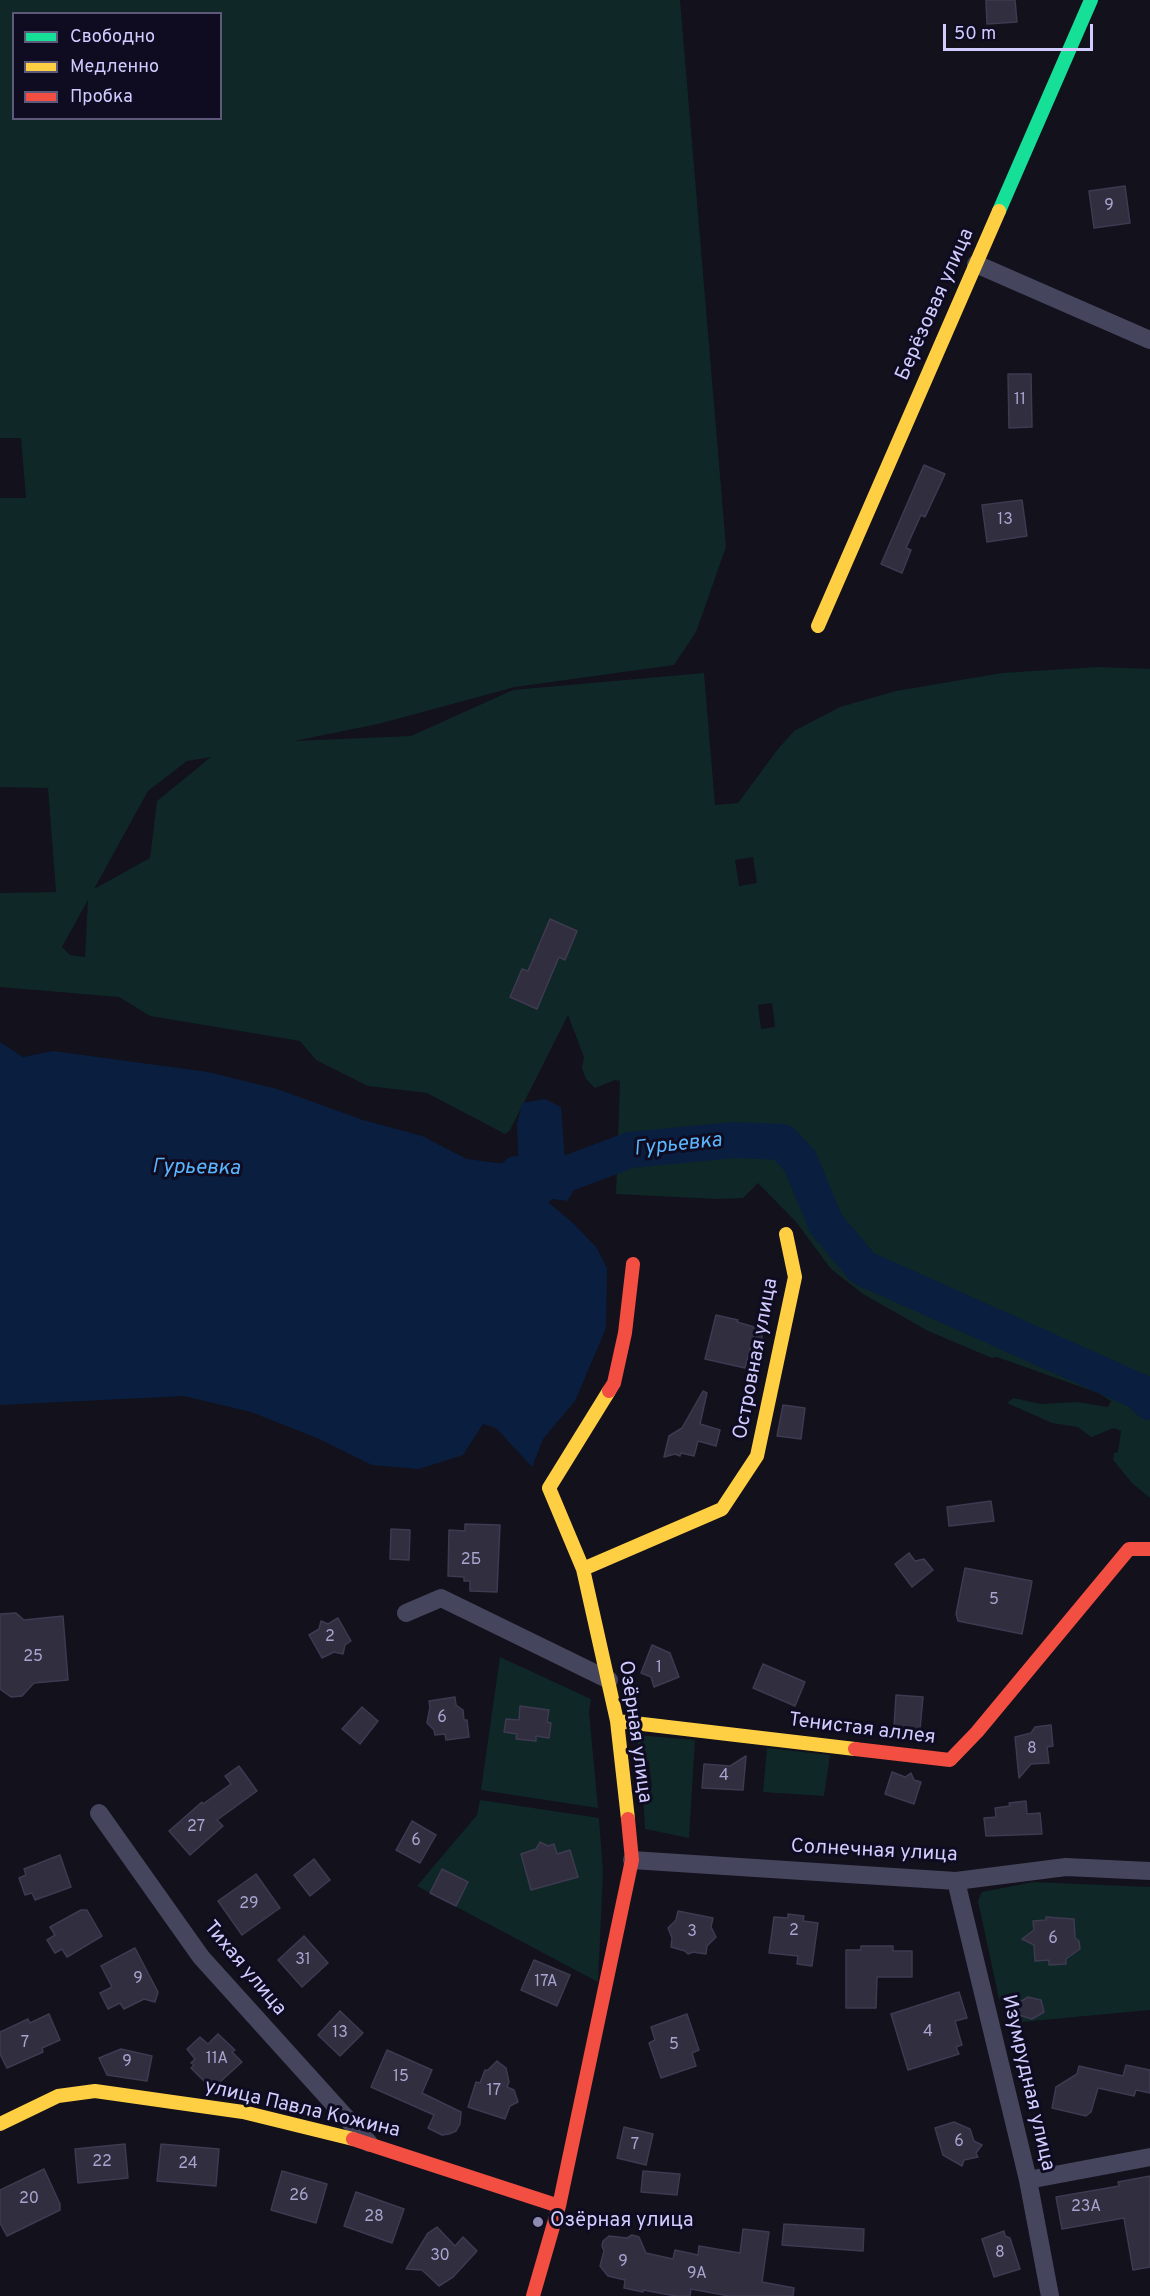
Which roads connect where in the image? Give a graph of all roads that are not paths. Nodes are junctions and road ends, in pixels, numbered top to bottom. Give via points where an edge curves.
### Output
1 (1091, 0) edge
2 (976, 264) junction
3 (1150, 340) edge
4 (818, 626) dead end
5 (786, 1234) dead end
6 (633, 1264) dead end
7 (1150, 1549) edge
8 (583, 1569) junction
9 (406, 1613) dead end
10 (609, 1680) junction
11 (616, 1721) junction
12 (99, 1813) dead end
13 (632, 1860) junction
14 (1150, 1871) edge
15 (956, 1881) junction
16 (0, 2124) edge
17 (369, 2143) junction
18 (1150, 2157) edge
19 (1028, 2180) junction
20 (559, 2206) junction
21 (533, 2296) edge
22 (1050, 2296) edge

1 - 2 street, Берёзовая улица
2 - 3 street
2 - 4 street, Берёзовая улица
5 - 8 street, Островная улица via 795,1277 757,1456 722,1509
6 - 8 street, Озёрная улица via 614,1383 549,1488
7 - 11 street, Тенистая аллея via 1129,1549 950,1760
8 - 10 street, Озёрная улица
9 - 10 street via 441,1598
10 - 11 street, Озёрная улица
11 - 13 street, Озёрная улица
12 - 17 street, Тихая улица via 201,1957
13 - 15 street, Солнечная улица
13 - 20 street, Озёрная улица
14 - 15 street, Солнечная улица via 1066,1867
15 - 19 street, Изумрудная улица
16 - 17 street, улица Павла Кожина via 58,2096 95,2091 243,2112
17 - 20 street, улица Павла Кожина
18 - 19 street
19 - 22 street, Изумрудная улица
20 - 21 street, Озёрная улица

